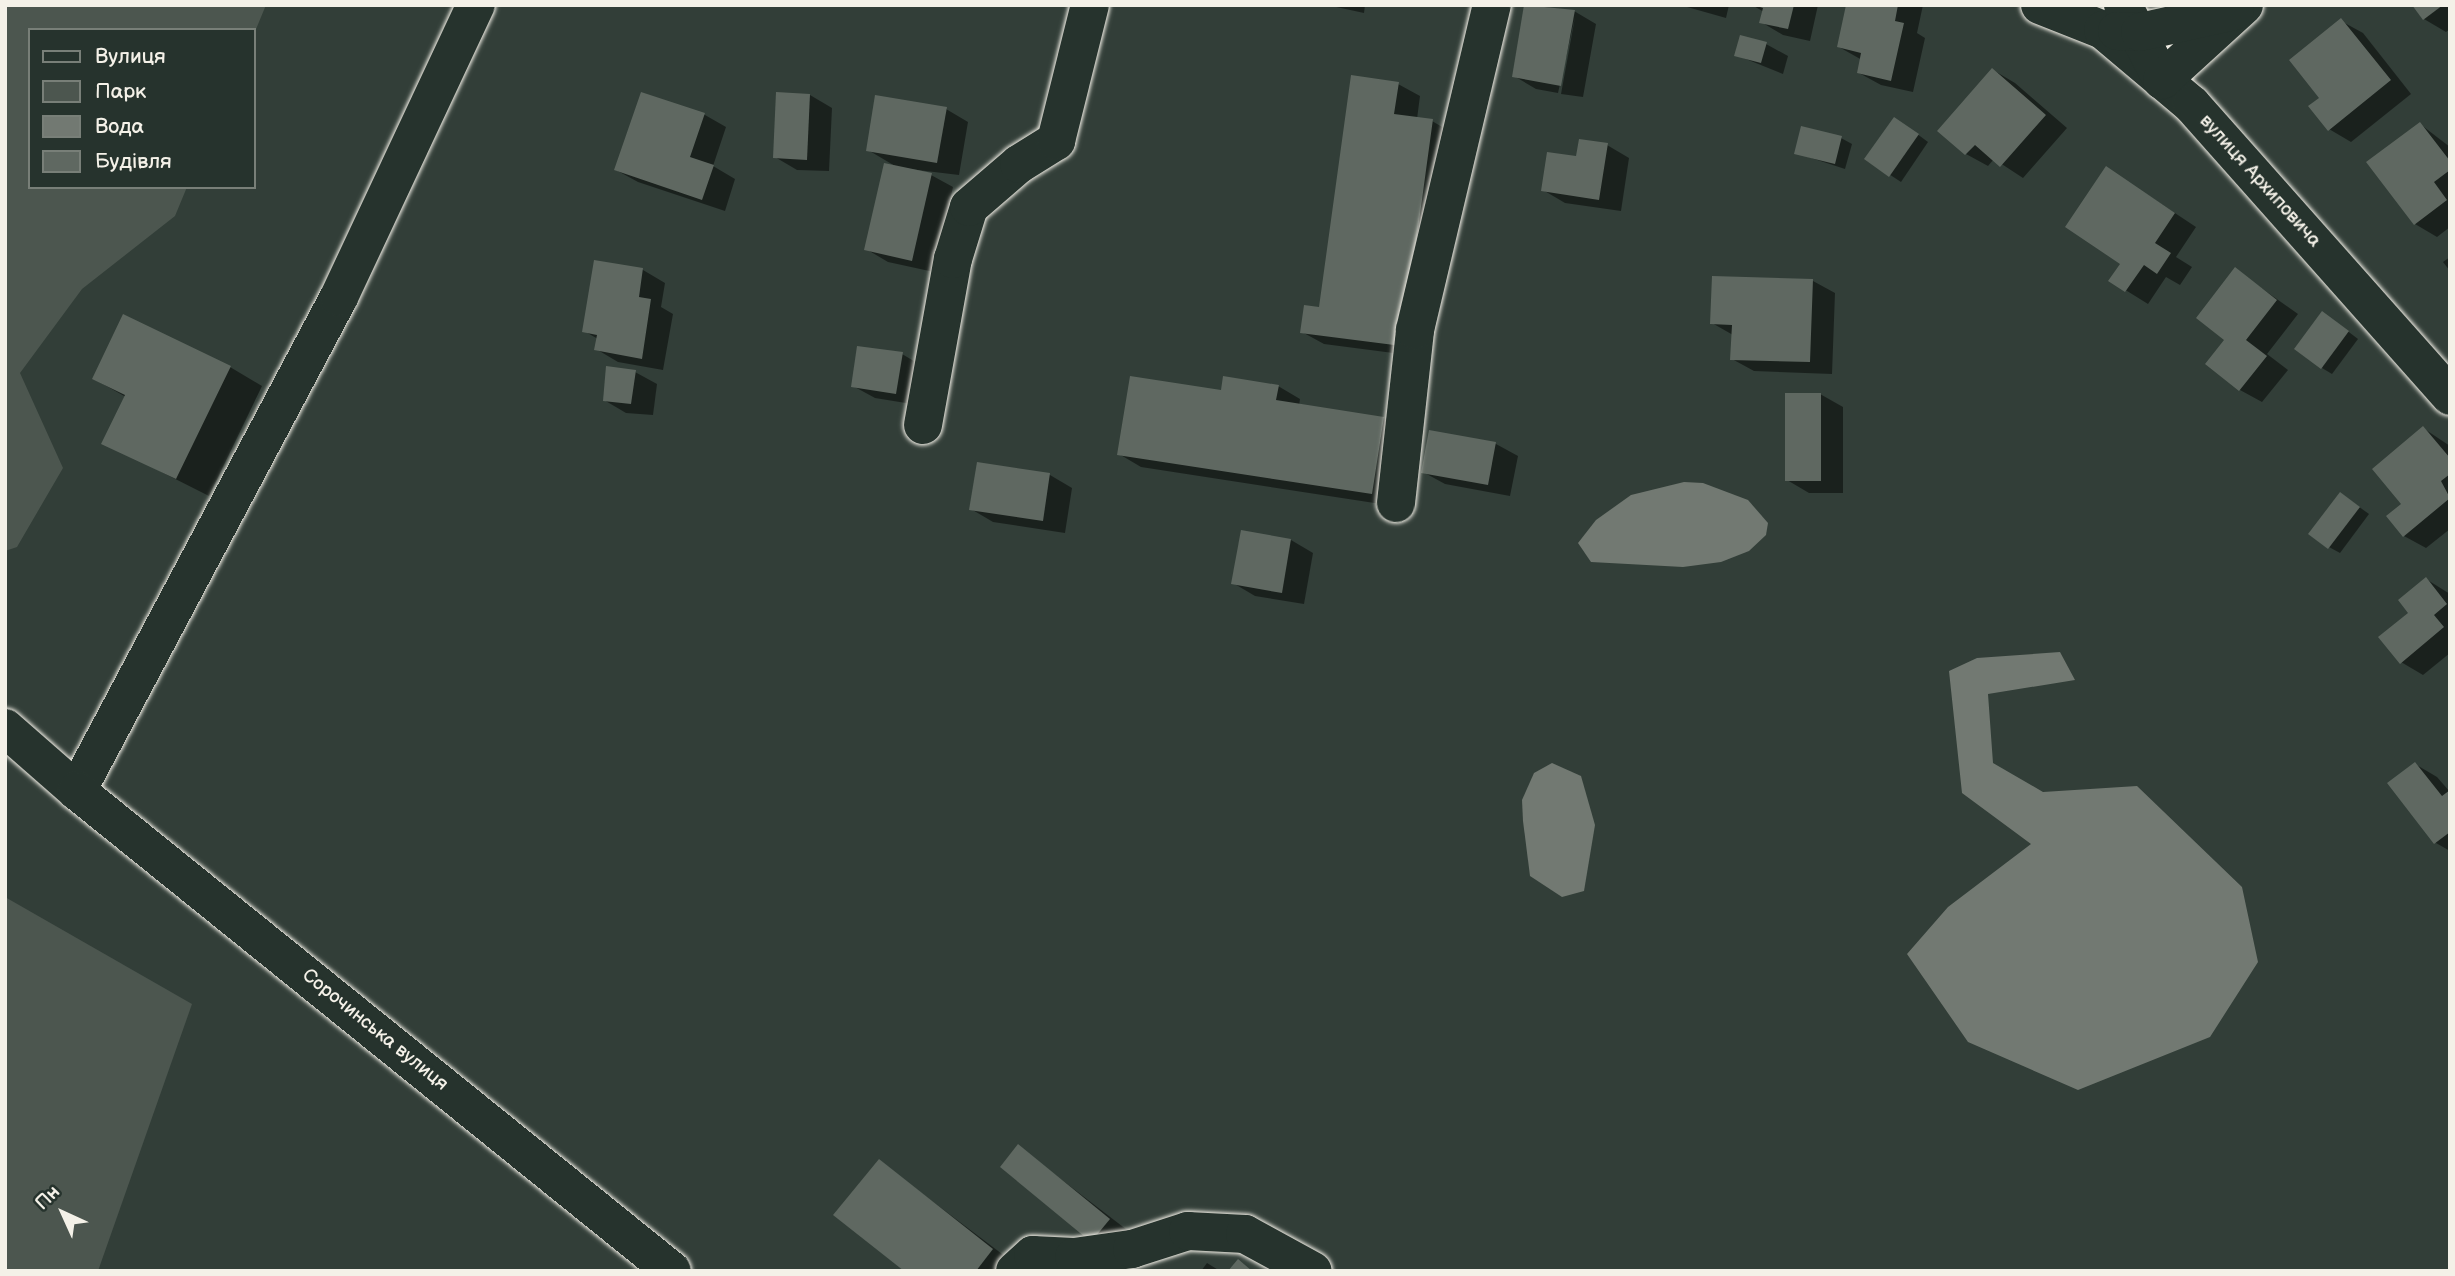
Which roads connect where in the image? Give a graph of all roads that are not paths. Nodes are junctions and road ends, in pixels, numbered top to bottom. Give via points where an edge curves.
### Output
1 (476, 5) edge
2 (1090, 5) edge
3 (1492, 5) edge
4 (2040, 5) edge
5 (2240, 8) edge
6 (2122, 22) edge
7 (2162, 80) junction
8 (2450, 396) edge
9 (923, 425) dead end
10 (1396, 503) dead end
11 (5, 728) edge
12 (77, 791) junction
13 (652, 1265) edge
14 (1015, 1271) edge
15 (1312, 1271) edge

1 - 12 street via 339,297
2 - 9 street via 1056,141 1019,164 968,207 953,259
3 - 10 street via 1415,330
4 - 6 street, вулиця Архиповича
5 - 6 street
5 - 7 street
6 - 7 street, вулиця Архиповича
7 - 8 street, вулиця Архиповича via 2192,105
11 - 12 street, Сорочинська вулиця
12 - 13 street, Сорочинська вулиця
14 - 15 street via 1033,1255 1074,1257 1132,1249 1188,1231 1245,1234

